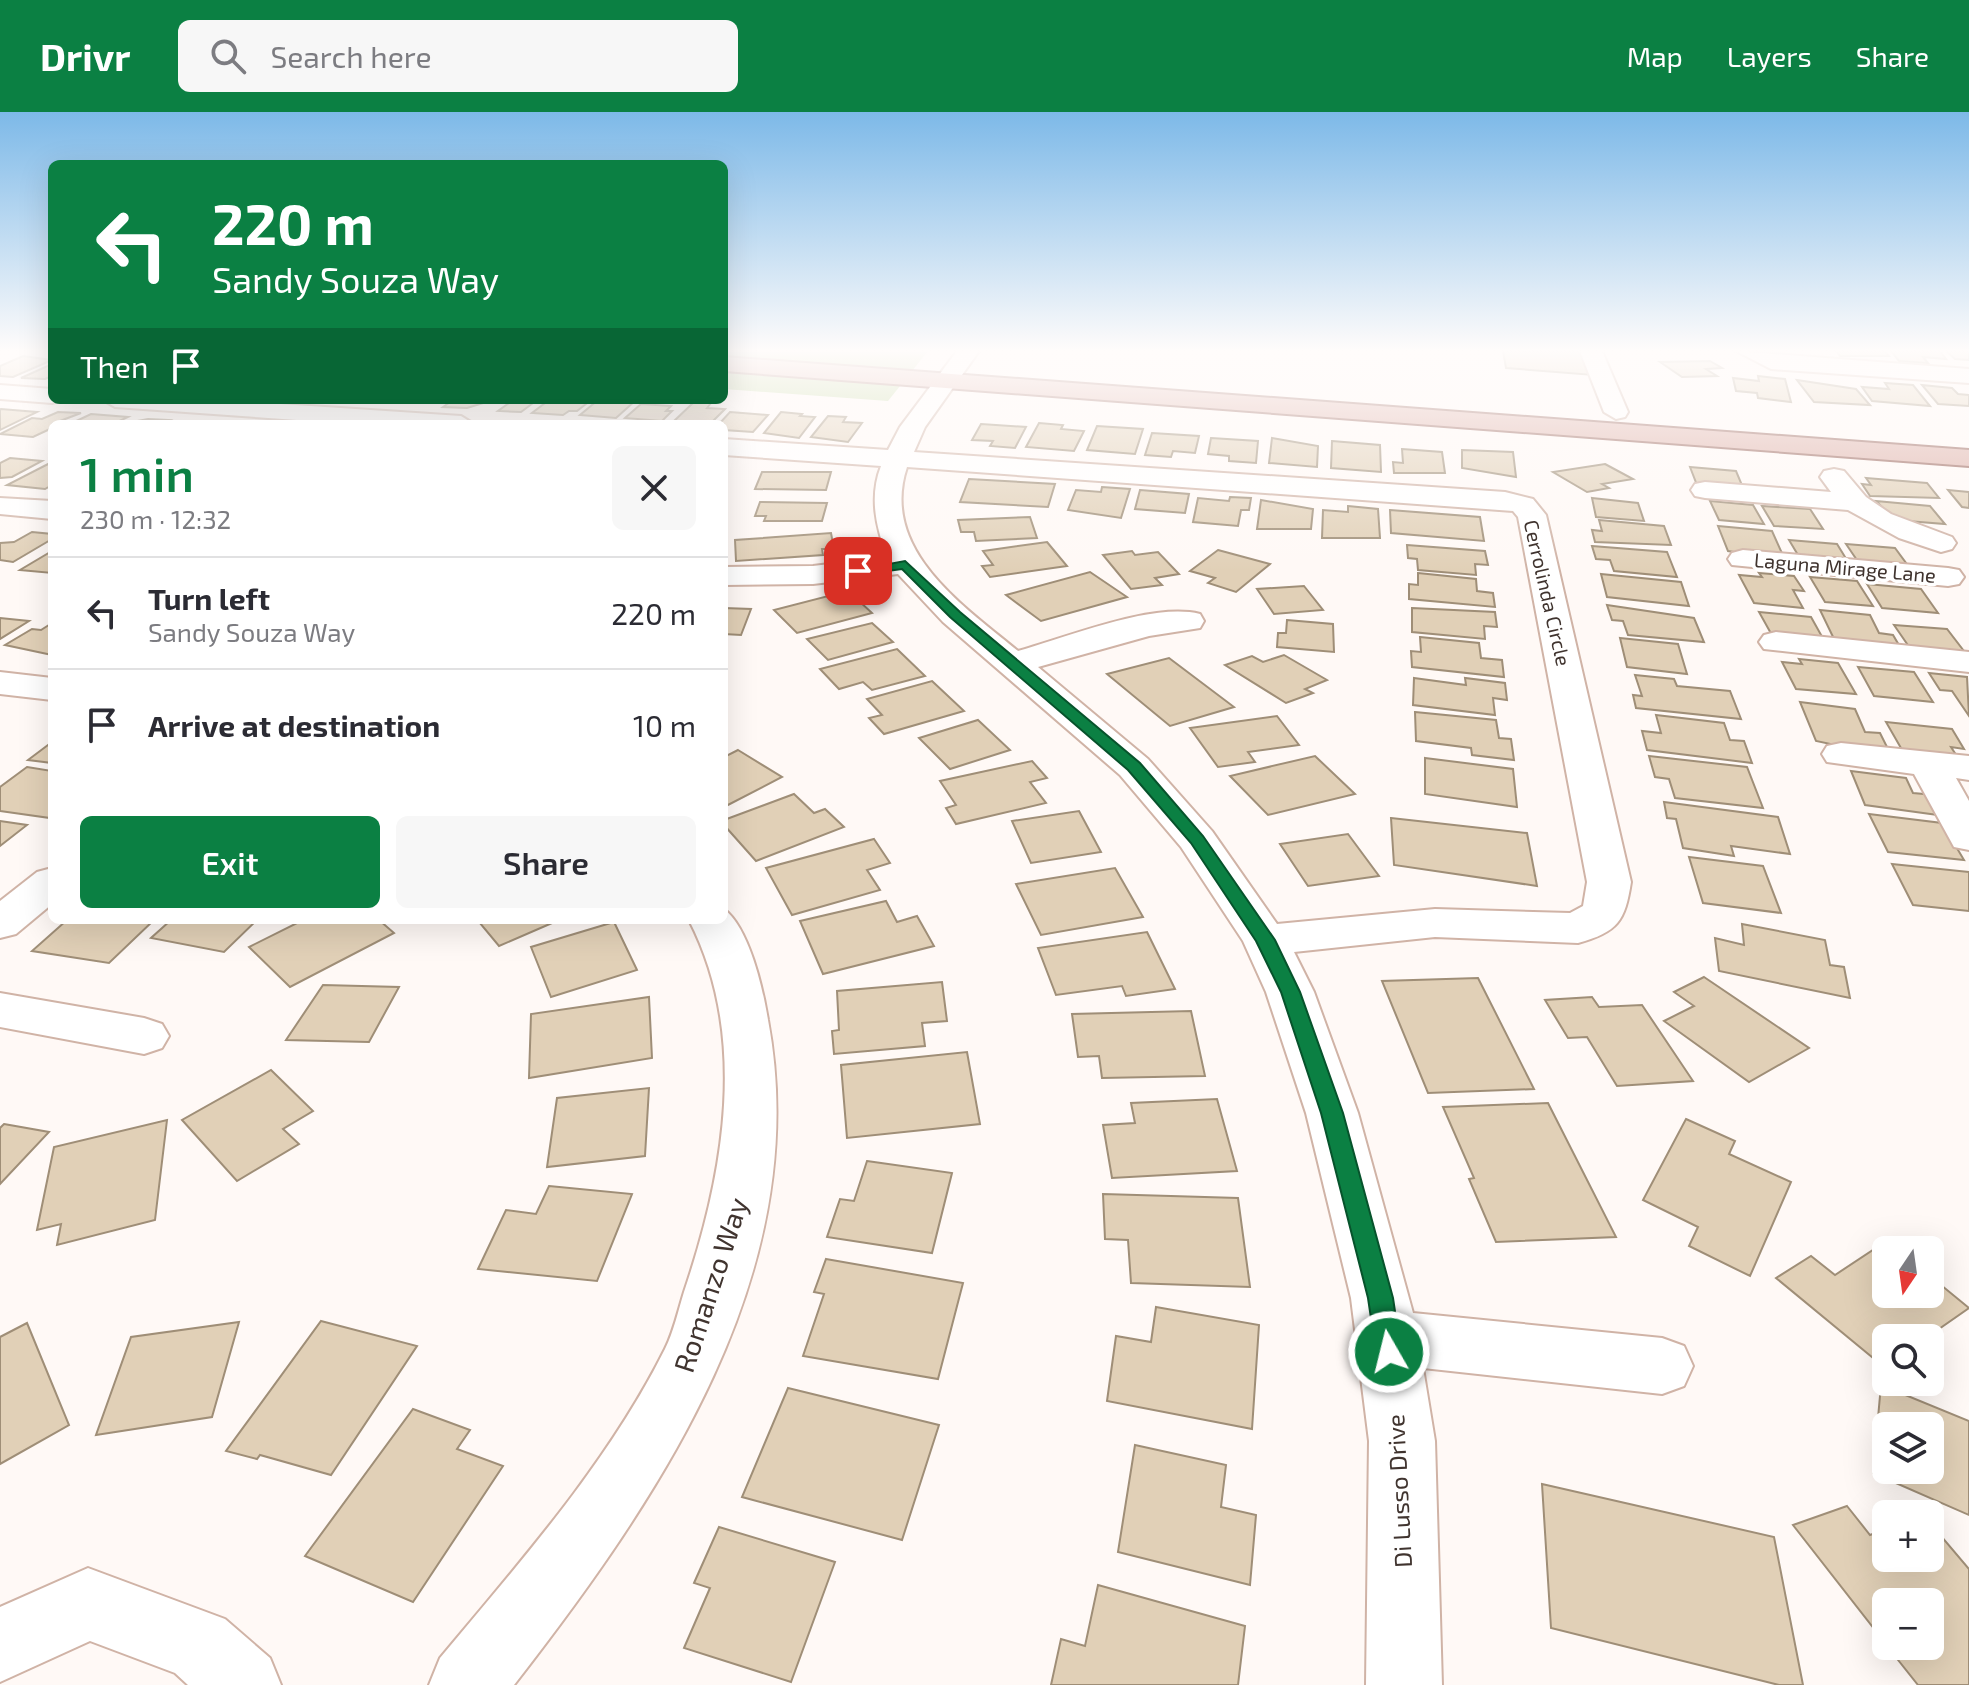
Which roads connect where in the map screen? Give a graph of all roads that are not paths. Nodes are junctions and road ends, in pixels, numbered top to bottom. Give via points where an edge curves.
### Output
1 (915, 424) edge
2 (1604, 424) edge
3 (1784, 424) edge
4 (1969, 438) edge
5 (728, 447) edge
6 (1969, 458) edge
7 (897, 459) junction
8 (1831, 472) dead end
9 (1705, 490) dead end
10 (1850, 502) junction
11 (0, 506) edge
12 (48, 510) edge
13 (1955, 542) edge
14 (1743, 559) dead end
15 (905, 564) junction
16 (728, 576) edge
17 (1188, 621) dead end
18 (1776, 642) dead end
19 (1969, 662) edge
20 (1015, 663) junction
21 (0, 683) edge
22 (48, 689) edge
23 (1841, 754) dead end
24 (1928, 763) junction
25 (1969, 768) edge
26 (1969, 838) edge
27 (48, 884) edge
28 (0, 924) edge
29 (713, 924) edge
30 (1265, 940) junction
31 (0, 1010) edge
32 (144, 1036) dead end
33 (1386, 1337) junction
34 (1662, 1366) dead end
35 (0, 1645) edge
36 (243, 1685) edge
37 (467, 1685) edge
38 (1404, 1685) edge

1 - 7 street, Di Lusso Drive
2 - 6 main road
3 - 4 main road
5 - 7 street
7 - 15 street, Di Lusso Drive via 888,484 891,528
7 - 30 street, Cerrolinda Circle via 1505,500 1523,505 1532,515 1609,882 1604,913 1578,928 1435,923
8 - 10 street, Laguna Mirage Lane
9 - 10 street, Laguna Mirage Lane
10 - 13 street, Laguna Mirage Lane via 1882,522
11 - 12 street
13 - 14 street, Laguna Mirage Lane via 1934,549 1933,556 1955,587
15 - 16 street via 813,575
15 - 20 street, Di Lusso Drive via 955,615
17 - 20 street via 1146,626
18 - 19 street
20 - 30 street, Di Lusso Drive via 1134,767 1197,840
21 - 22 street
23 - 24 street
24 - 25 street
24 - 26 street
27 - 28 street
29 - 37 street, Romanzo Way via 744,1013 752,1092 746,1181 725,1260 690,1364 654,1429 560,1568
30 - 33 street, Di Lusso Drive via 1290,992 1332,1113 1381,1298
31 - 32 street
33 - 34 street
33 - 38 street, Di Lusso Drive via 1402,1441
35 - 36 street via 88,1604 199,1645

